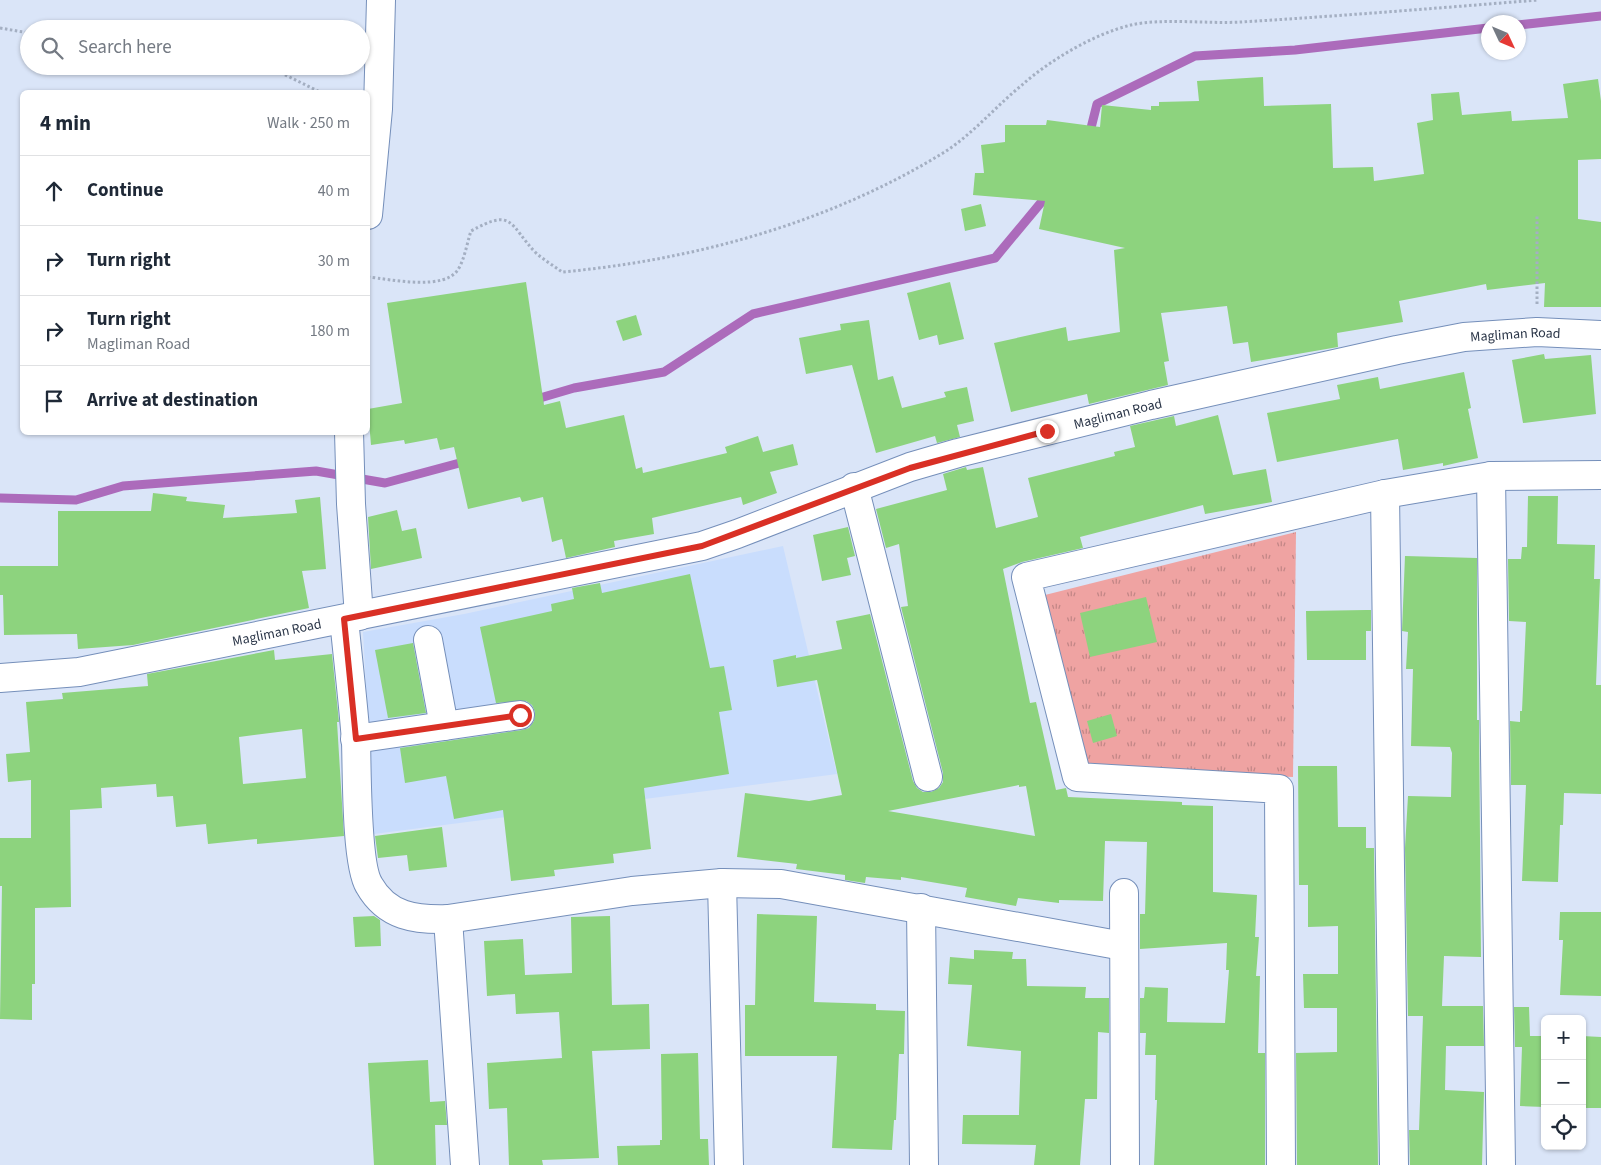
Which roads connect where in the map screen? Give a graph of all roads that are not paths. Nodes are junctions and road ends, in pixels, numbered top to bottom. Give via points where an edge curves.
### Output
1 (381, 0) edge
2 (370, 194) edge
3 (1601, 334) edge
4 (349, 444) edge
5 (1601, 475) edge
6 (1491, 476) junction
7 (854, 487) junction
8 (1385, 494) junction
9 (352, 618) junction
10 (428, 640) dead end
11 (0, 678) edge
12 (520, 715) dead end
13 (444, 726) junction
14 (356, 739) junction
15 (928, 777) dead end
16 (722, 883) junction
17 (1124, 893) dead end
18 (921, 908) junction
19 (448, 918) junction
20 (1123, 946) junction
21 (465, 1165) edge
22 (729, 1165) edge
23 (924, 1165) edge
24 (1125, 1165) edge
25 (1281, 1165) edge
26 (1394, 1165) edge
27 (1502, 1165) edge

1 - 2 street via 378,109
3 - 7 street, Magliman Road via 1537,332 1464,337 1416,346 958,453
4 - 9 street
5 - 6 street
6 - 8 street
6 - 27 street
7 - 9 street, Magliman Road via 702,546
7 - 15 street
8 - 25 street via 1026,577 1077,777 1279,789
8 - 26 street
9 - 11 street, Magliman Road via 79,672
9 - 14 street
10 - 13 street
12 - 13 street
13 - 14 street
14 - 19 street via 362,864 368,885 393,911 420,920
16 - 18 street via 781,884
16 - 19 street
16 - 22 street
17 - 20 street
18 - 20 street
18 - 23 street
19 - 21 street
20 - 24 street

